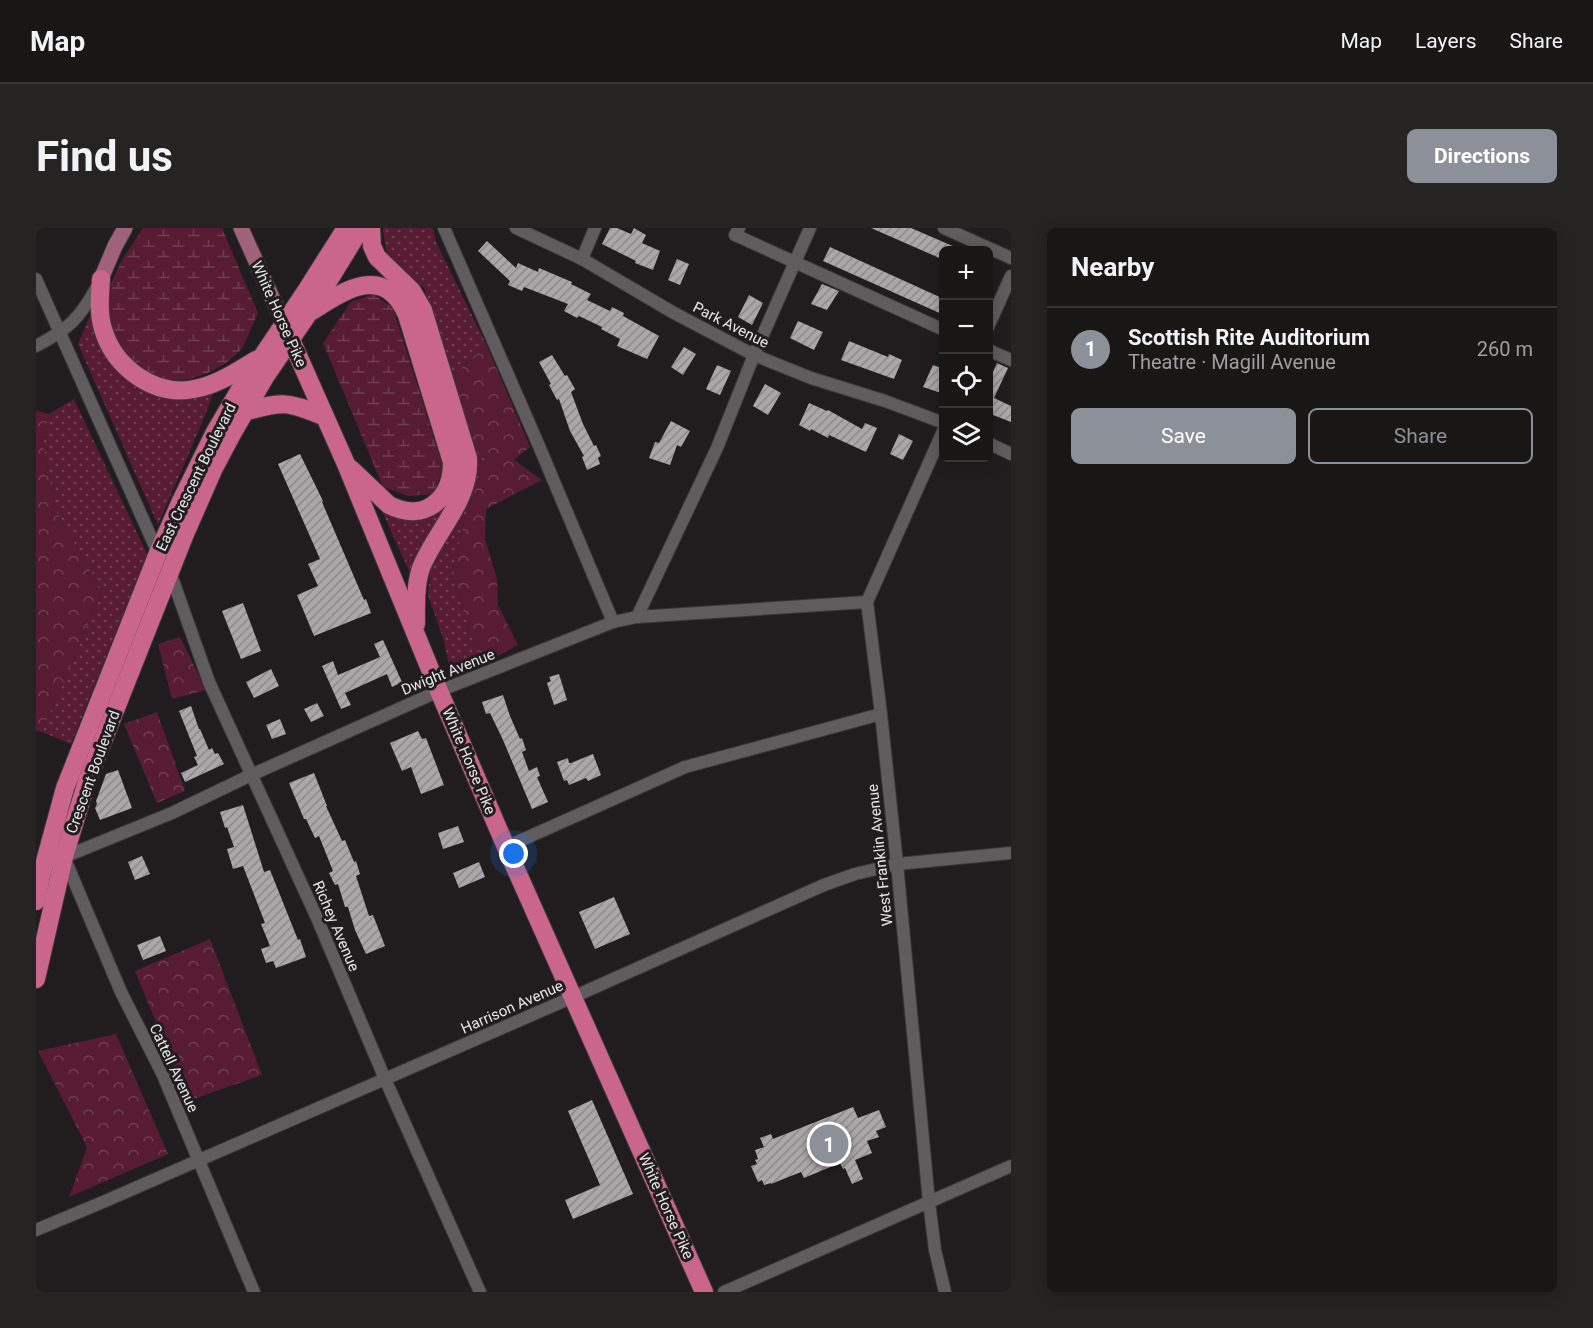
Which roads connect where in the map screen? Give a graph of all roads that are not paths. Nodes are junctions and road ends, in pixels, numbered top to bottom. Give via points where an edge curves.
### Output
1 (125, 228) edge
2 (241, 228) edge
3 (346, 228) edge
4 (361, 228) edge
5 (371, 228) edge
6 (444, 228) edge
7 (516, 228) edge
8 (596, 228) edge
9 (739, 228) edge
10 (810, 228) edge
11 (944, 228) edge
12 (1011, 258) edge
13 (582, 259) junction
14 (794, 262) junction
15 (1011, 276) edge
16 (36, 279) edge
17 (101, 279) junction
18 (308, 314) junction
19 (993, 316) edge
20 (939, 328) edge
21 (287, 332) junction
22 (60, 333) junction
23 (36, 346) edge
24 (993, 352) edge
25 (754, 355) junction
26 (262, 356) junction
27 (1011, 360) edge
28 (244, 412) junction
29 (325, 417) junction
30 (939, 421) edge
31 (939, 440) edge
32 (993, 445) edge
33 (1011, 454) edge
34 (346, 464) junction
35 (158, 553) junction
36 (169, 571) junction
37 (148, 578) joint
38 (867, 602) junction
39 (637, 616) junction
40 (613, 622) junction
41 (415, 632) junction
42 (439, 691) junction
43 (881, 714) junction
44 (251, 775) junction
45 (506, 847) junction
46 (1011, 854) edge
47 (64, 856) junction
48 (897, 864) junction
49 (39, 877) edge
50 (36, 901) edge
51 (36, 979) edge
52 (573, 997) junction
53 (385, 1079) junction
54 (199, 1160) junction
55 (1011, 1166) edge
56 (929, 1202) junction
57 (36, 1230) edge
58 (254, 1292) edge
59 (480, 1292) edge
60 (704, 1292) edge
61 (724, 1292) edge
62 (945, 1292) edge

1 - 17 main road
2 - 21 main road, White Horse Pike
3 - 21 highway, East Crescent Boulevard
4 - 18 highway, East Crescent Boulevard
5 - 41 highway via 377,257 412,291 423,310 468,458 465,486 421,569
6 - 40 street
7 - 13 street, Park Avenue
8 - 13 street
9 - 14 street via 735,235
10 - 14 street
11 - 12 street
13 - 25 street, Park Avenue
14 - 20 street
14 - 25 street
15 - 19 street
16 - 22 street
17 - 22 street via 87,305
17 - 26 highway via 100,314 107,342 131,372 154,386 192,390 207,386
18 - 21 highway, East Crescent Boulevard
18 - 34 highway via 364,285 387,290 401,303 452,462 452,474 446,491 437,501 412,511 389,505
21 - 26 highway, East Crescent Boulevard
21 - 28 highway, East Crescent Boulevard
21 - 29 highway, White Horse Pike
22 - 23 street
22 - 35 street
24 - 27 street
25 - 30 street, Park Avenue
25 - 39 street via 717,448
26 - 35 highway, East Crescent Boulevard via 215,432
28 - 29 highway via 281,403
28 - 36 highway, East Crescent Boulevard via 214,468
29 - 34 highway, White Horse Pike
31 - 38 street
32 - 33 street
34 - 41 highway, White Horse Pike
35 - 37 highway, East Crescent Boulevard
36 - 44 street, Richey Avenue via 209,682
36 - 47 highway, Crescent Boulevard via 87,781
37 - 49 highway, Crescent Boulevard via 65,788
38 - 39 street, Dwight Avenue
38 - 43 street, West Franklin Avenue
39 - 40 street, Dwight Avenue
40 - 42 street, Dwight Avenue
41 - 42 highway, White Horse Pike
42 - 44 street, Dwight Avenue
42 - 45 highway, White Horse Pike
43 - 45 street via 685,767
43 - 48 street, West Franklin Avenue
44 - 47 street, Dwight Avenue via 172,813
44 - 53 street, Richey Avenue
45 - 52 highway, White Horse Pike
46 - 48 street, Harrison Avenue
47 - 51 highway, Crescent Boulevard
47 - 54 street, Cattell Avenue via 121,992 162,1073
48 - 52 street, Harrison Avenue via 824,885
48 - 56 street, West Franklin Avenue
49 - 50 highway, Crescent Boulevard
52 - 53 street, Harrison Avenue
52 - 60 highway, White Horse Pike
53 - 54 street, Harrison Avenue
53 - 59 street, Richey Avenue
54 - 57 street, Harrison Avenue
54 - 58 street, Cattell Avenue
55 - 56 street
56 - 61 street
56 - 62 street, West Franklin Avenue

